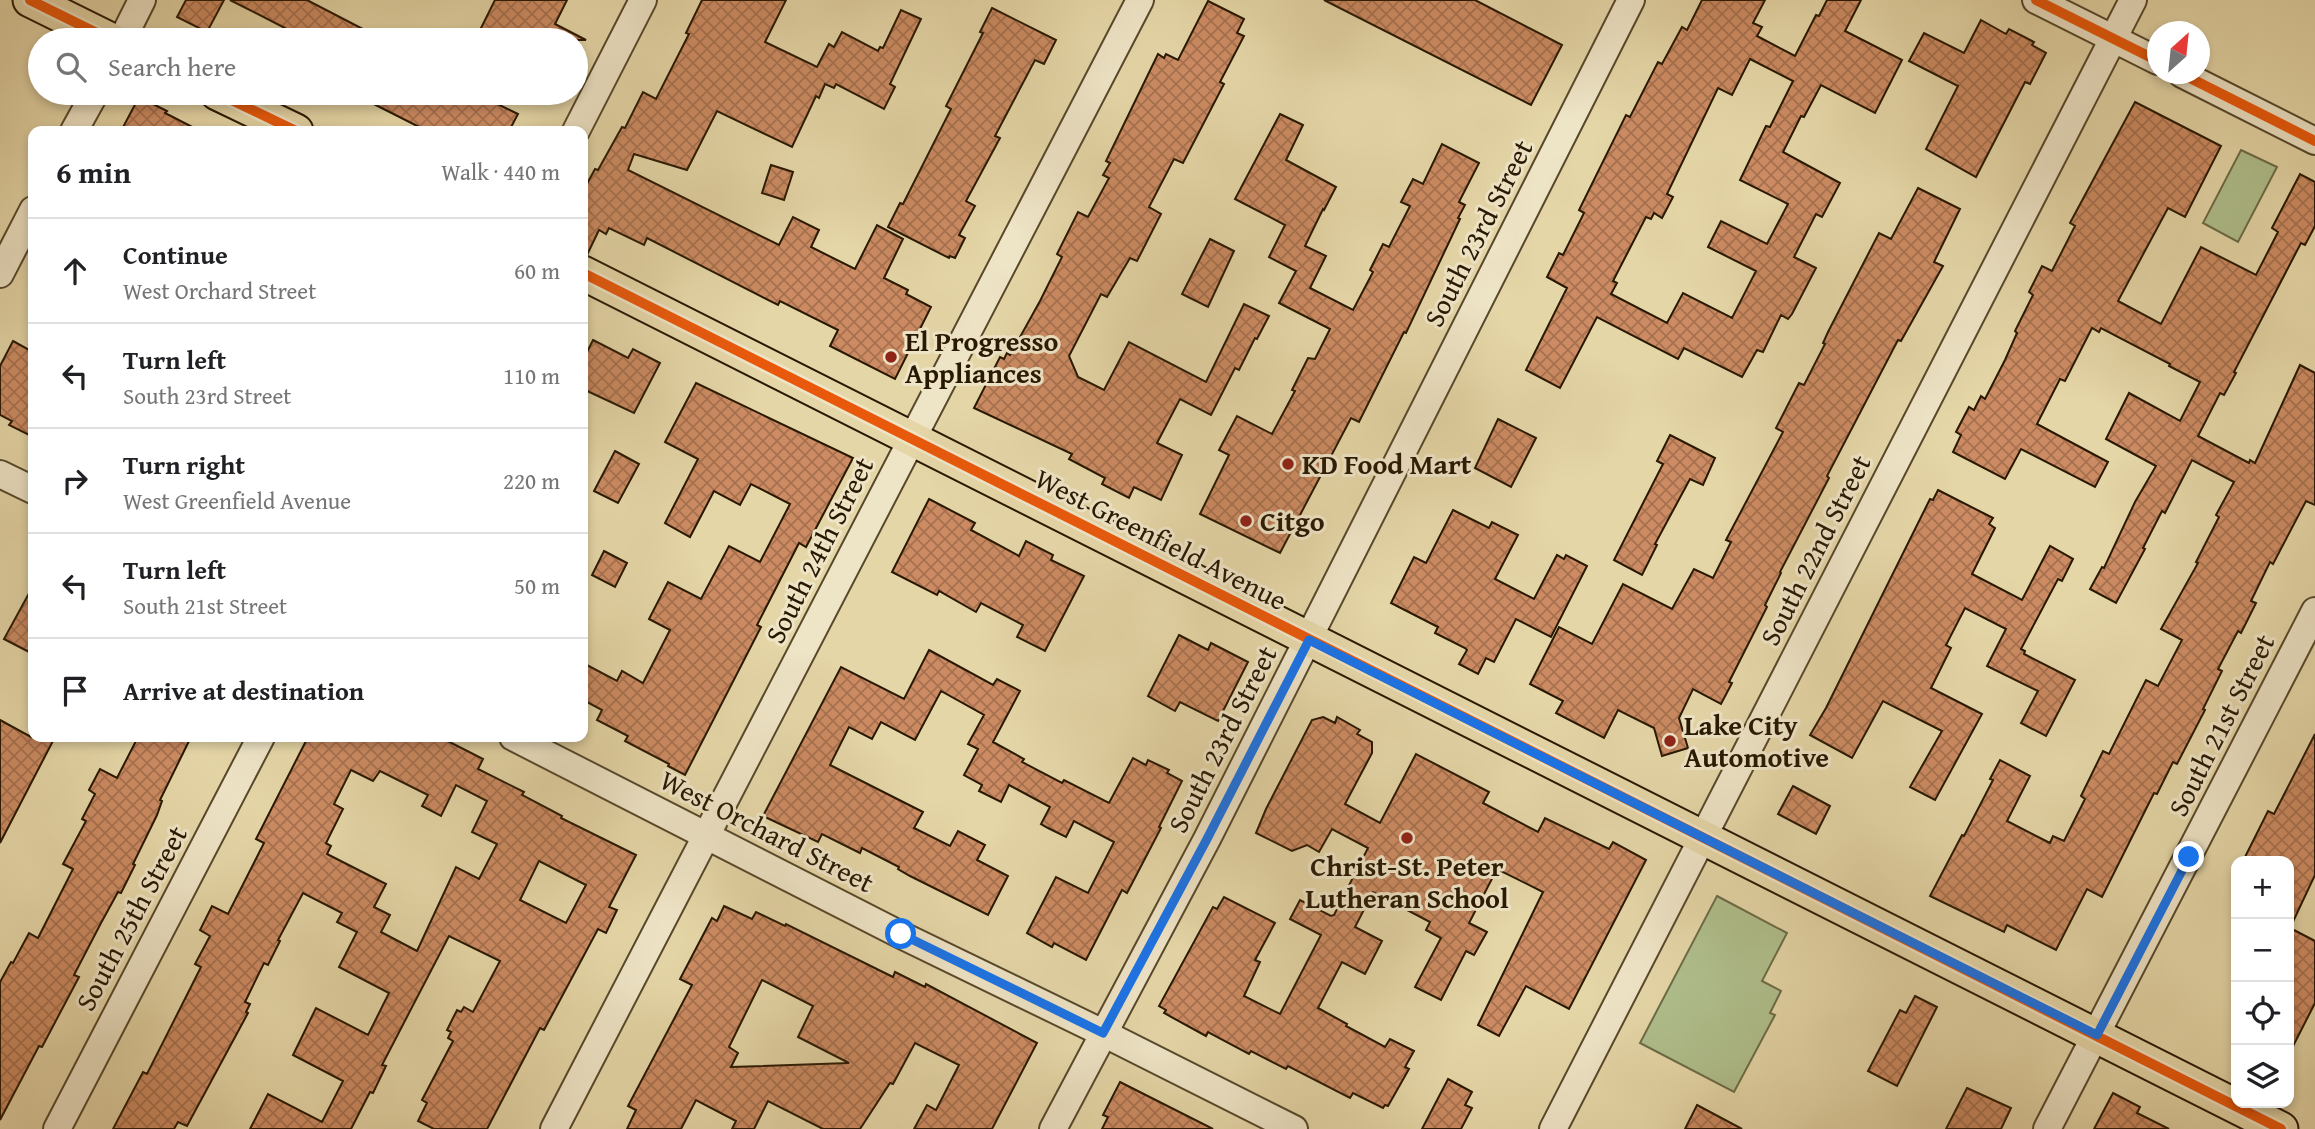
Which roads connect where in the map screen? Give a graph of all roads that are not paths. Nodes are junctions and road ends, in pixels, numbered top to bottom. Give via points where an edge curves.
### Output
1 (30, 0) edge
2 (142, 0) edge
3 (643, 0) edge
4 (1140, 0) edge
5 (1631, 0) edge
6 (2036, 0) edge
7 (2133, 0) edge
8 (87, 28) edge
9 (128, 28) edge
10 (2113, 38) junction
11 (2147, 55) edge
12 (2202, 84) edge
13 (88, 105) edge
14 (243, 105) edge
15 (77, 126) edge
16 (286, 126) edge
17 (579, 126) edge
18 (2315, 141) edge
19 (28, 220) edge
20 (0, 274) edge
21 (588, 276) edge
22 (911, 439) junction
23 (0, 474) edge
24 (28, 488) edge
25 (2315, 611) edge
26 (1309, 640) junction
27 (258, 742) edge
28 (523, 742) edge
29 (707, 836) junction
30 (1704, 836) junction
31 (1103, 1033) junction
32 (2097, 1035) junction
33 (57, 1129) edge
34 (554, 1129) edge
35 (1053, 1129) edge
36 (1294, 1129) edge
37 (1553, 1129) edge
38 (2047, 1129) edge
39 (2281, 1129) edge

1 - 8 main road
2 - 9 street
3 - 17 street
4 - 22 street, South 24th Street
5 - 26 street, South 23rd Street
6 - 10 street
7 - 10 street, South 22nd Street
10 - 11 street
10 - 30 street, South 22nd Street
12 - 18 street
13 - 15 street
14 - 16 main road
19 - 20 street
21 - 22 main road, West Greenfield Avenue
22 - 26 main road, West Greenfield Avenue
22 - 29 street, South 24th Street
23 - 24 street
25 - 32 street, South 21st Street
26 - 30 main road, West Greenfield Avenue
26 - 31 street, South 23rd Street
27 - 33 street, South 25th Street
28 - 29 street, West Orchard Street
29 - 31 street, West Orchard Street
29 - 34 street, South 24th Street
30 - 32 main road, West Greenfield Avenue
30 - 37 street, South 22nd Street
31 - 35 street, South 23rd Street
31 - 36 street, West Orchard Street
32 - 38 street, South 21st Street
32 - 39 main road, West Greenfield Avenue

